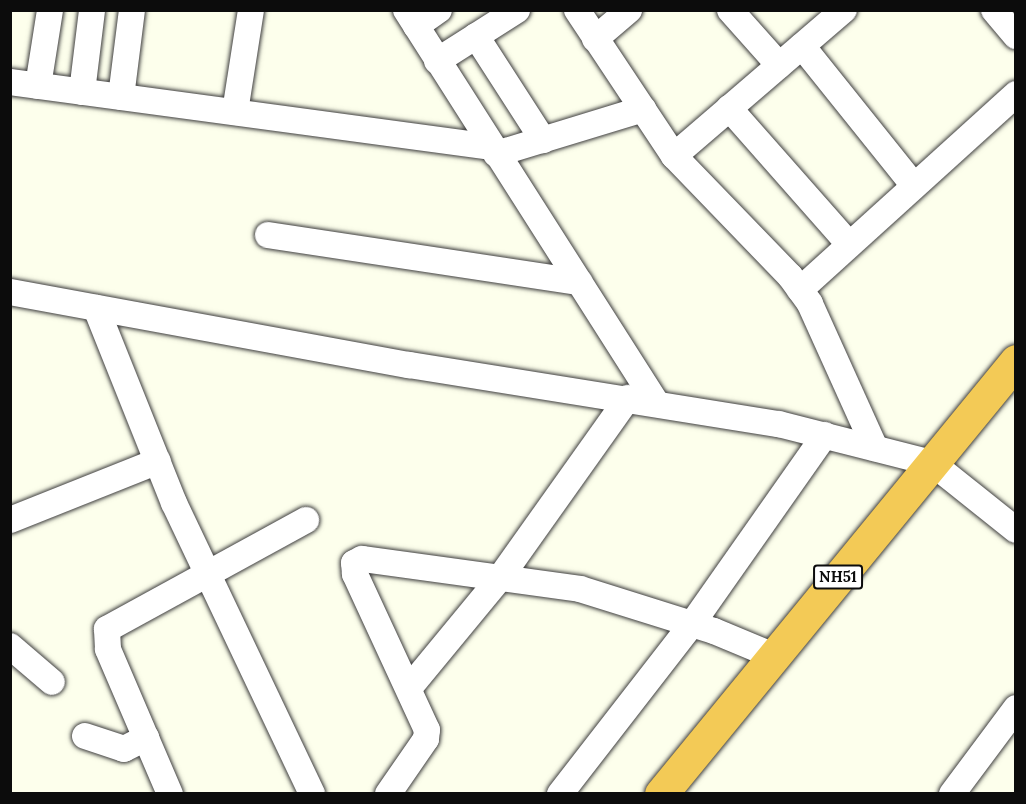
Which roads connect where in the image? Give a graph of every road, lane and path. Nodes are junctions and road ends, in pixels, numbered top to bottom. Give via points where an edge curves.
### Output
1 (50, 10) edge
2 (92, 10) edge
3 (132, 10) edge
4 (251, 10) edge
5 (439, 10) edge
6 (517, 10) edge
7 (577, 10) edge
8 (629, 10) edge
9 (730, 10) edge
10 (844, 10) edge
11 (994, 10) edge
12 (411, 18) edge
13 (476, 36) junction
14 (1016, 36) edge
15 (595, 39) junction
16 (802, 46) junction
17 (437, 61) junction
18 (779, 65) junction
19 (10, 82) edge
20 (38, 86) junction
21 (82, 92) junction
22 (1016, 94) edge
23 (121, 97) junction
24 (729, 108) junction
25 (643, 109) junction
26 (235, 112) junction
27 (543, 140) junction
28 (494, 150) junction
29 (674, 156) junction
30 (914, 186) junction
31 (268, 235) dead end
32 (849, 244) junction
33 (579, 282) junction
34 (800, 290) junction
35 (10, 292) edge
36 (96, 308) junction
37 (1012, 371) edge
38 (628, 398) junction
39 (656, 403) junction
40 (825, 435) junction
41 (875, 448) junction
42 (158, 461) junction
43 (932, 463) junction
44 (10, 520) edge
45 (306, 520) dead end
46 (1016, 530) edge
47 (211, 575) junction
48 (500, 578) junction
49 (692, 624) junction
50 (10, 646) edge
51 (774, 656) junction
52 (52, 682) dead end
53 (410, 687) junction
54 (1016, 708) edge
55 (84, 736) dead end
56 (146, 738) junction
57 (170, 794) edge
58 (312, 794) edge
59 (388, 794) edge
60 (560, 794) edge
61 (661, 794) edge
62 (952, 794) edge

1 - 20 street
2 - 21 street
3 - 23 street
4 - 26 street
5 - 12 street
6 - 13 street
7 - 15 street
8 - 15 street
9 - 18 street
10 - 16 street
11 - 14 street
12 - 17 street
13 - 17 street
13 - 27 street
15 - 25 street
16 - 18 street
16 - 30 street
17 - 28 street
18 - 24 street
19 - 20 street
20 - 21 street
21 - 23 street
22 - 30 street
23 - 26 street
24 - 29 street
24 - 32 street
25 - 27 street
25 - 29 street
26 - 28 street
27 - 28 street
28 - 33 street
29 - 34 street
30 - 32 street
31 - 33 street
32 - 34 street
33 - 39 street
34 - 41 street
35 - 36 street
36 - 38 street via 409,365
36 - 42 street
37 - 43 highway, NH51
38 - 39 street
38 - 48 street
39 - 40 street
40 - 41 street
40 - 49 street
41 - 43 street
42 - 44 street
42 - 47 street
43 - 46 street
43 - 51 highway, NH51
45 - 47 street
47 - 56 street via 107,629 108,649
47 - 58 street
48 - 49 street via 580,589
48 - 53 street
48 - 53 street via 362,559 354,563 355,574
49 - 51 street
49 - 60 street
50 - 52 street
51 - 61 highway, NH51
53 - 59 street via 426,719 426,739
54 - 62 street
55 - 56 street via 124,749
56 - 57 street

